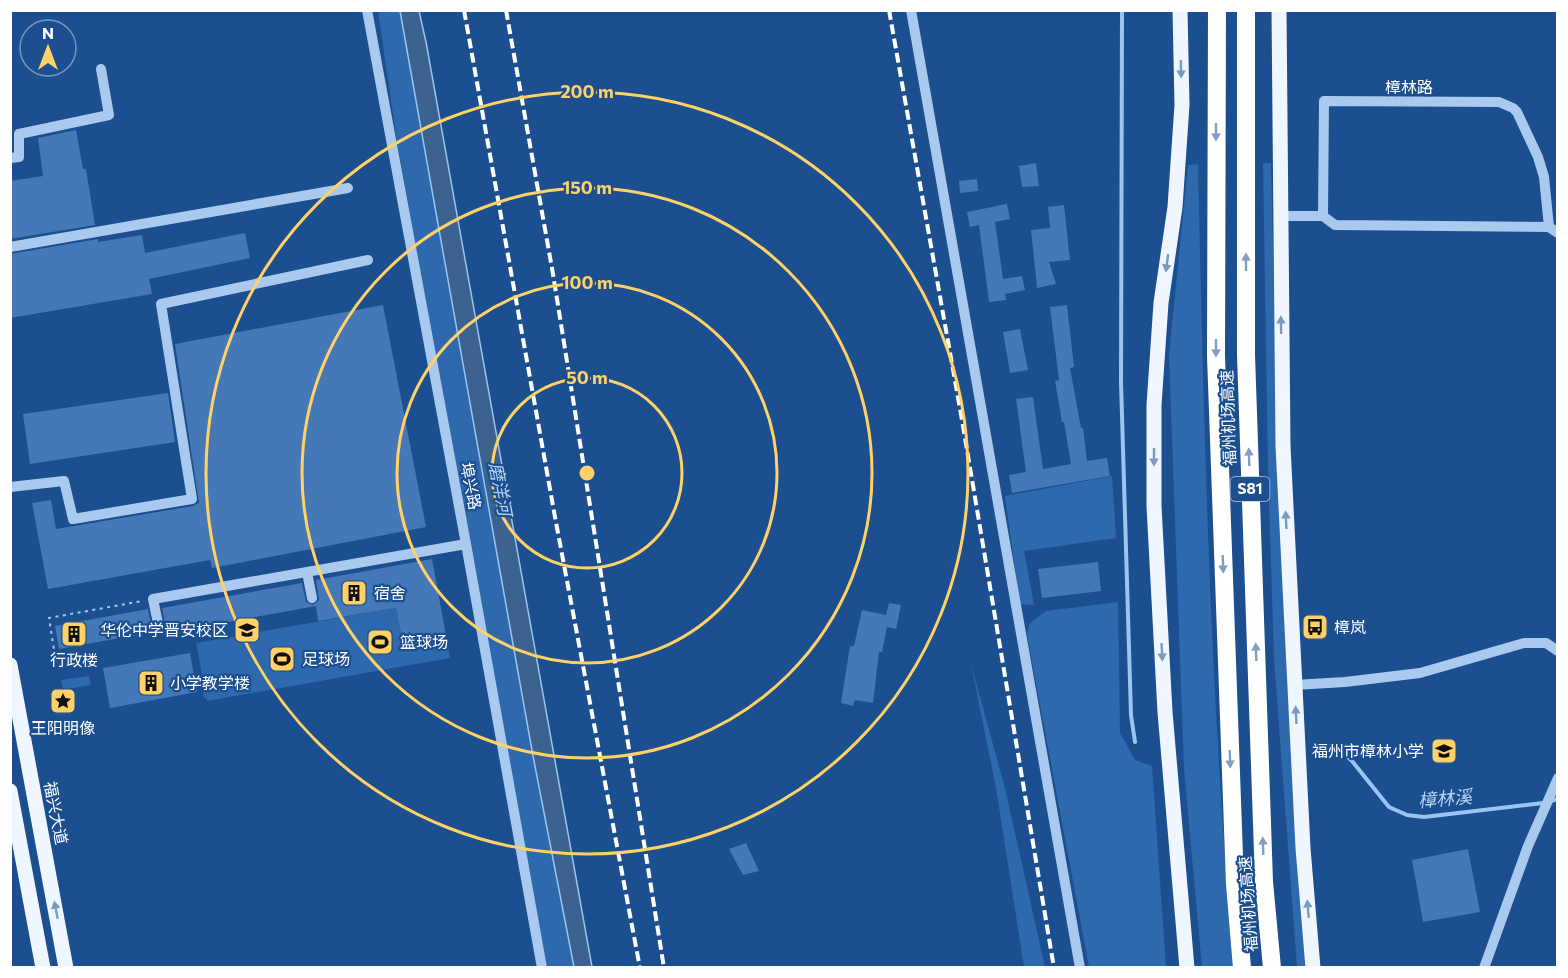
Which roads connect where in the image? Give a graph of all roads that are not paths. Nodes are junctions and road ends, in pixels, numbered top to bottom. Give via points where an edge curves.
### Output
1 (367, 10) edge
2 (911, 10) edge
3 (1180, 10) edge
4 (1216, 10) edge
5 (1246, 10) edge
6 (1279, 10) edge
7 (101, 69) dead end
8 (10, 158) edge
9 (348, 188) dead end
10 (1279, 216) junction
11 (1323, 216) junction
12 (1553, 230) edge
13 (10, 247) edge
14 (368, 260) dead end
15 (10, 487) edge
16 (466, 544) junction
17 (307, 572) junction
18 (312, 598) dead end
19 (159, 628) dead end
20 (1557, 651) edge
21 (10, 665) edge
22 (1294, 685) junction
23 (1557, 778) edge
24 (10, 791) edge
25 (43, 968) edge
26 (66, 968) edge
27 (542, 968) edge
28 (1080, 968) edge
29 (1187, 968) edge
30 (1242, 968) edge
31 (1272, 968) edge
32 (1313, 968) edge
33 (1484, 968) edge

1 - 16 street, 埠兴路
2 - 28 street
3 -> 29 main road via 1182,105 1175,207 1161,303 1154,405 1154,506 1165,712
4 -> 30 highway, 福州机场高速 / S81 via 1216,368 1235,884
31 -> 5 highway, 福州机场高速 / S81 via 1264,882 1245,355
6 - 10 main road
7 - 8 street via 109,115 19,134 19,156
9 - 13 street
10 - 11 street
22 -> 10 main road via 1283,446
11 - 12 street via 1335,225
11 - 12 street, 樟林路 via 1324,102 1499,102 1517,112 1538,157
14 - 15 street via 160,304 192,499 73,519 64,481
16 - 17 street
16 - 27 street, 埠兴路
17 - 18 street
17 - 19 street via 153,599
20 - 22 street via 1546,643 1524,643 1420,673
26 -> 21 main road, 福兴大道
32 -> 22 main road
23 - 33 street
24 - 25 main road

